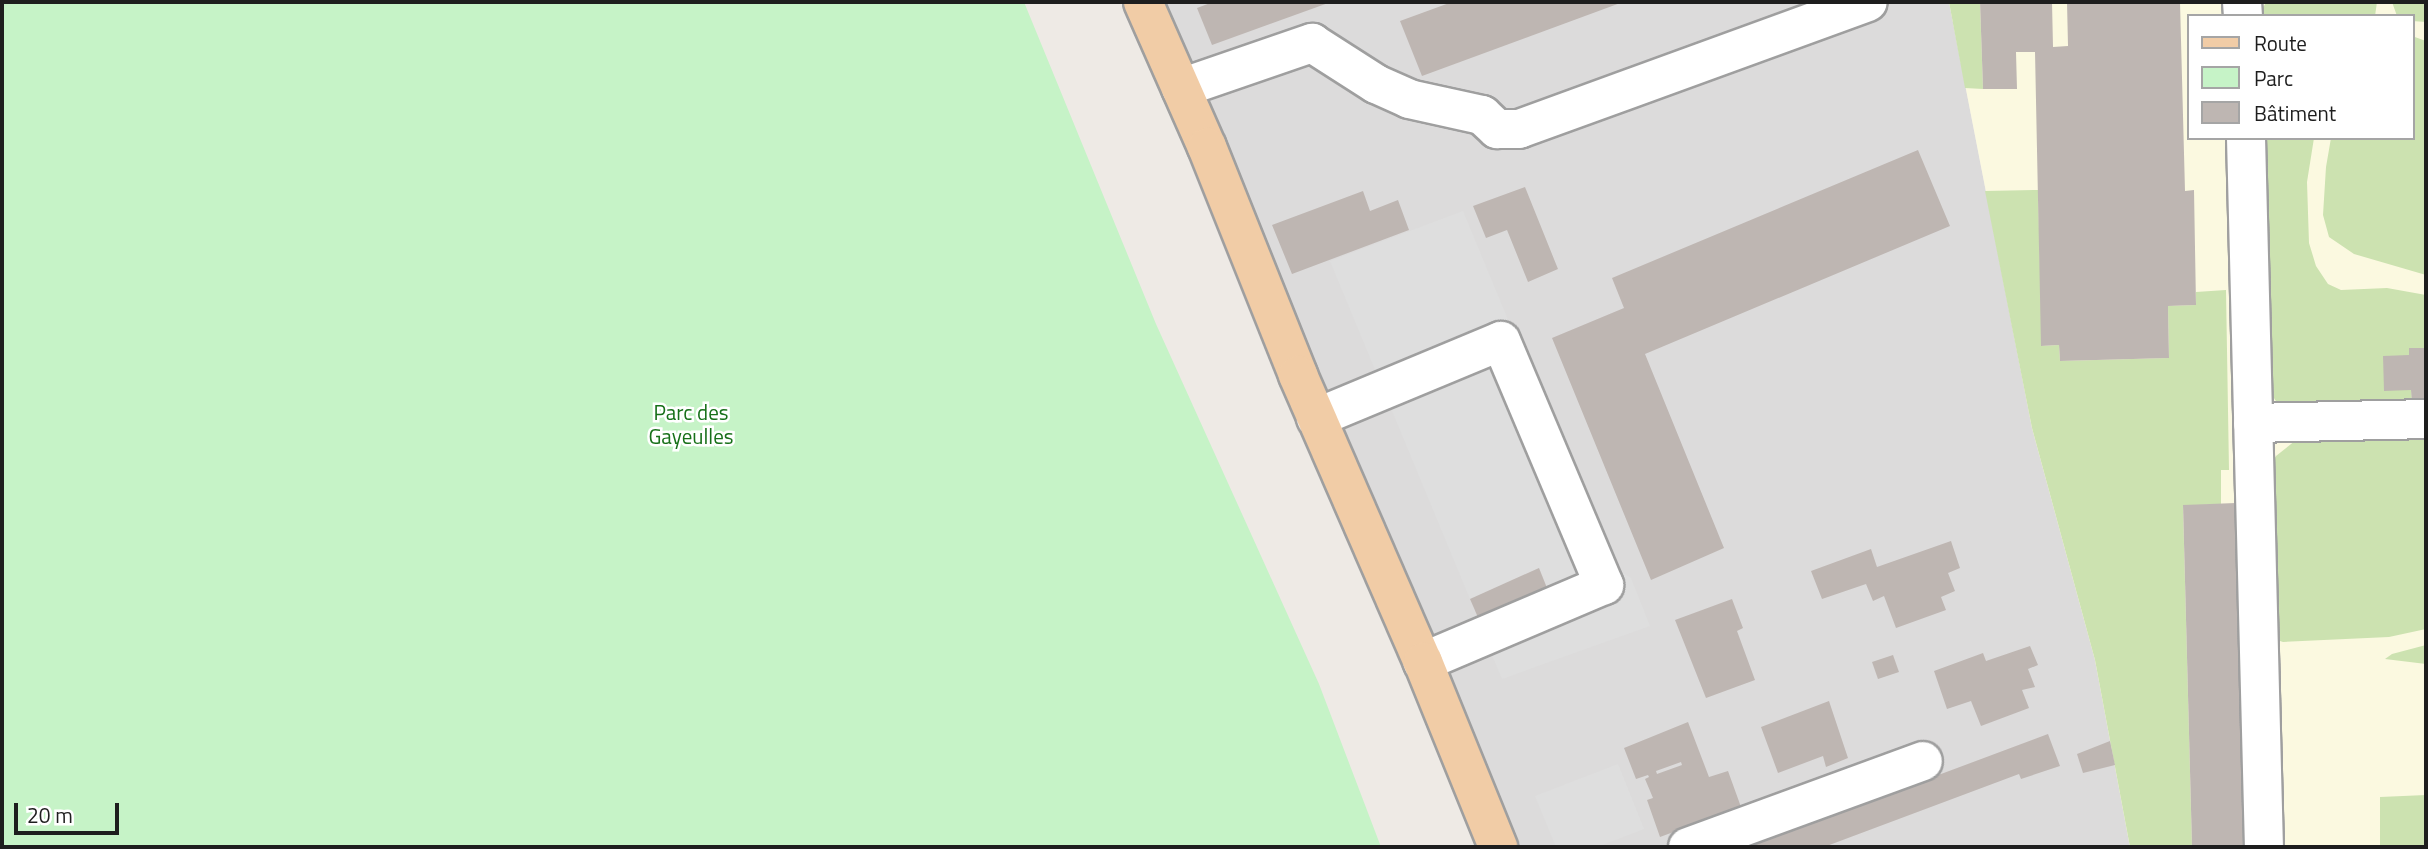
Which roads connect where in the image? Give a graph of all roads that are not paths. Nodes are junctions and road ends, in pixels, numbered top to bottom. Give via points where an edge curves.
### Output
1 (1143, 2) edge
2 (1868, 2) edge
3 (1181, 88) junction
4 (2246, 140) edge
5 (1316, 418) junction
6 (2426, 419) edge
7 (2253, 423) junction
8 (1423, 662) junction
9 (1923, 761) dead end
10 (1498, 847) edge
11 (1688, 847) edge
12 (2264, 847) edge

1 - 3 main road
2 - 3 street via 1519,130 1497,129 1482,115 1409,99 1311,43
3 - 5 main road
4 - 7 street
5 - 8 main road
5 - 8 street via 1501,341 1604,585
6 - 7 street
7 - 12 street
8 - 10 main road
9 - 11 street

